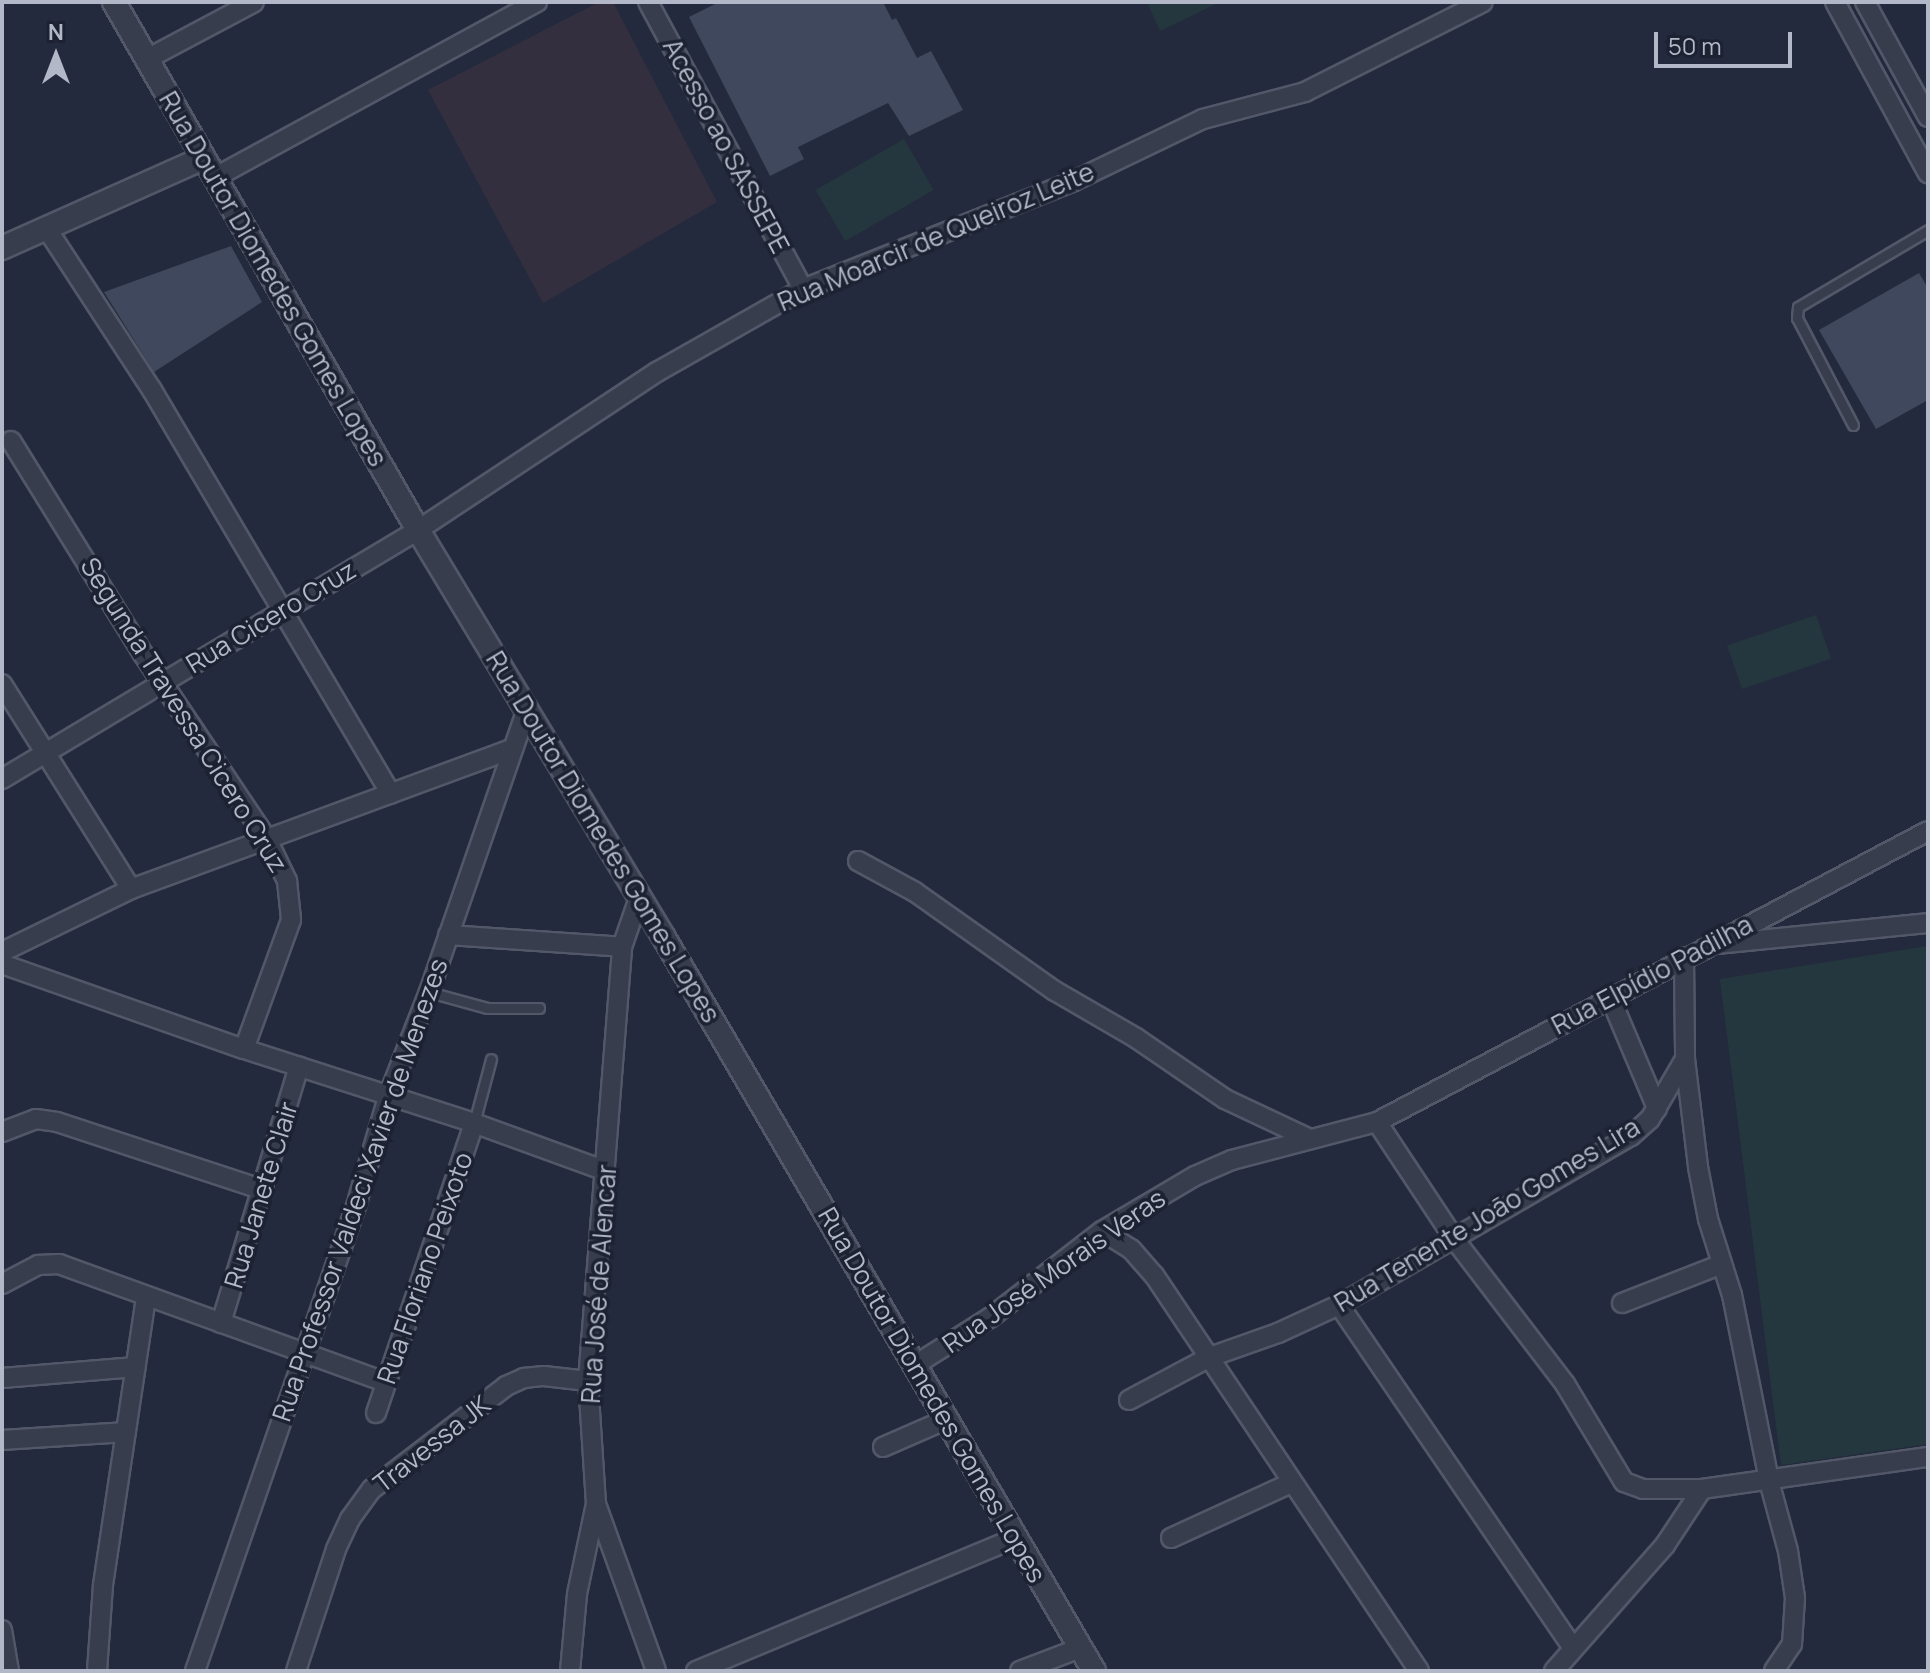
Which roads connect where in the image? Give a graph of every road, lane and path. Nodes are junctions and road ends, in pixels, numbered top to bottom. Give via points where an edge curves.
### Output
1 (114, 2) edge
2 (254, 2) edge
3 (648, 2) edge
4 (1483, 2) edge
5 (1835, 2) edge
6 (531, 3) edge
7 (1866, 3) edge
8 (1844, 20) junction
9 (147, 59) junction
10 (1928, 117) edge
11 (1921, 144) edge
12 (209, 168) junction
13 (1928, 173) edge
14 (47, 229) junction
15 (1928, 230) edge
16 (2, 248) edge
17 (803, 289) junction
18 (1853, 425) dead end
19 (11, 441) dead end
20 (418, 530) junction
21 (282, 611) junction
22 (162, 682) junction
23 (2, 684) edge
24 (527, 709) junction
25 (512, 749) junction
26 (46, 753) junction
27 (2, 779) edge
28 (391, 794) junction
29 (1928, 831) edge
30 (267, 839) junction
31 (858, 861) dead end
32 (131, 889) junction
33 (639, 898) junction
34 (1928, 923) edge
35 (448, 935) junction
36 (1707, 945) junction
37 (622, 947) junction
38 (2, 952) edge
39 (1684, 957) junction
40 (2, 964) edge
41 (429, 992) junction
42 (1610, 997) junction
43 (539, 1008) dead end
44 (244, 1049) junction
45 (491, 1059) dead end
46 (1685, 1059) junction
47 (299, 1067) junction
48 (389, 1094) junction
49 (1657, 1108) junction
50 (1377, 1122) junction
51 (474, 1123) junction
52 (2, 1132) edge
53 (1310, 1139) junction
54 (606, 1171) junction
55 (264, 1190) junction
56 (1102, 1231) junction
57 (1455, 1240) junction
58 (1722, 1264) junction
59 (2, 1284) edge
60 (146, 1296) junction
61 (1622, 1303) dead end
62 (1339, 1305) junction
63 (221, 1323) junction
64 (304, 1352) junction
65 (1210, 1357) junction
66 (915, 1365) junction
67 (136, 1367) junction
68 (2, 1378) edge
69 (588, 1381) junction
70 (385, 1382) junction
71 (1129, 1400) dead end
72 (376, 1413) dead end
73 (947, 1419) junction
74 (126, 1432) junction
75 (2, 1440) edge
76 (883, 1447) dead end
77 (1928, 1457) edge
78 (1769, 1481) junction
79 (1291, 1483) junction
80 (1702, 1489) junction
81 (596, 1504) junction
82 (1015, 1538) junction
83 (1171, 1538) dead end
84 (2, 1630) edge
85 (1080, 1648) junction
86 (1573, 1648) junction
87 (1782, 1668) edge
88 (9, 1671) edge
89 (97, 1671) edge
90 (195, 1671) edge
91 (296, 1671) edge
92 (570, 1671) edge
93 (656, 1671) edge
94 (696, 1671) edge
95 (1020, 1671) edge
96 (1094, 1671) edge
97 (1419, 1671) edge
98 (1554, 1671) edge

1 - 9 street, Rua Doutor Diomedes Gomes Lopes
2 - 9 street
3 - 17 street, Acesso ao SASSEPE
4 - 17 street, Rua Moarcir de Queiroz Leite via 1305,92 1203,119 1074,181
5 - 8 street
6 - 12 street
7 - 8 lane
7 - 10 street
8 - 11 street
9 - 12 street, Rua Doutor Diomedes Gomes Lopes
11 - 13 street
12 - 14 street
12 - 20 street, Rua Doutor Diomedes Gomes Lopes
14 - 16 street
14 - 21 street via 152,390
15 - 18 lane via 1798,307 1797,318
17 - 20 street, Rua Moarcir de Queiroz Leite via 657,372
19 - 22 street, Segunda Travessa Cicero Cruz
20 - 21 street, Rua Cicero Cruz
20 - 24 street, Rua Doutor Diomedes Gomes Lopes
21 - 22 street, Rua Cicero Cruz
21 - 28 street
22 - 26 street, Rua Cicero Cruz
22 - 30 street, Segunda Travessa Cicero Cruz
23 - 26 street
24 - 25 street, Rua Professor Valdeci Xavier de Menezes
24 - 33 street, Rua Doutor Diomedes Gomes Lopes
25 - 28 street
25 - 35 street, Rua Professor Valdeci Xavier de Menezes
26 - 27 street, Rua Cicero Cruz
26 - 32 street
28 - 30 street
29 - 36 street, Rua Elpídio Padilha
30 - 32 street
30 - 44 street, Segunda Travessa Cicero Cruz via 287,881 291,920
31 - 53 street via 915,892 1055,991 1225,1099
32 - 38 street
33 - 37 street, Rua José de Alencar
33 - 66 street, Rua Doutor Diomedes Gomes Lopes
34 - 36 street
35 - 37 street
35 - 41 street, Rua Professor Valdeci Xavier de Menezes
36 - 39 street, Rua Elpídio Padilha
37 - 54 street, Rua José de Alencar
39 - 42 street, Rua Elpídio Padilha
39 - 46 street
40 - 44 street
41 - 43 lane via 487,1008
41 - 48 street, Rua Professor Valdeci Xavier de Menezes
42 - 49 street
42 - 50 street, Rua Elpídio Padilha
44 - 47 street
45 - 51 lane
46 - 49 street, Rua Tenente João Gomes Lira
46 - 58 street via 1698,1167
47 - 48 street
47 - 55 street, Rua Janete Clair
48 - 51 street
48 - 64 street, Rua Professor Valdeci Xavier de Menezes
49 - 57 street, Rua Tenente João Gomes Lira via 1631,1136
50 - 53 street, Rua José Morais Veras
50 - 57 street
51 - 54 street
51 - 70 street, Rua Floriano Peixoto
52 - 55 street via 28,1121 57,1122
53 - 56 street, Rua José Morais Veras via 1195,1176
54 - 69 street, Rua José de Alencar
55 - 63 street, Rua Janete Clair
56 - 65 street via 1142,1259
56 - 66 street, Rua José Morais Veras via 991,1317
57 - 62 street, Rua Tenente João Gomes Lira
57 - 80 street via 1565,1384 1624,1482 1643,1489
58 - 61 street
58 - 78 street
59 - 60 street via 38,1265 59,1264
60 - 63 street
60 - 67 street
62 - 65 street, Rua Tenente João Gomes Lira
62 - 86 street
63 - 64 street
64 - 70 street
64 - 90 street, Rua Professor Valdeci Xavier de Menezes
65 - 71 street, Rua Tenente João Gomes Lira
65 - 79 street
66 - 73 street, Rua Doutor Diomedes Gomes Lopes
67 - 68 street
67 - 74 street
69 - 81 street, Rua José de Alencar
69 - 91 street, Travessa JK via 544,1376 506,1386 372,1489 336,1549
70 - 72 street, Rua Floriano Peixoto
73 - 76 street
73 - 82 street, Rua Doutor Diomedes Gomes Lopes
74 - 75 street
74 - 89 street via 103,1585
77 - 78 street
78 - 80 street
78 - 87 street via 1795,1598 1792,1644
79 - 83 street
79 - 97 street
80 - 86 street via 1665,1545
81 - 92 street, Rua José de Alencar via 577,1594
81 - 93 street
82 - 85 street, Rua Doutor Diomedes Gomes Lopes
82 - 94 street
84 - 88 street
85 - 95 street
85 - 96 street, Rua Doutor Diomedes Gomes Lopes
86 - 98 street

